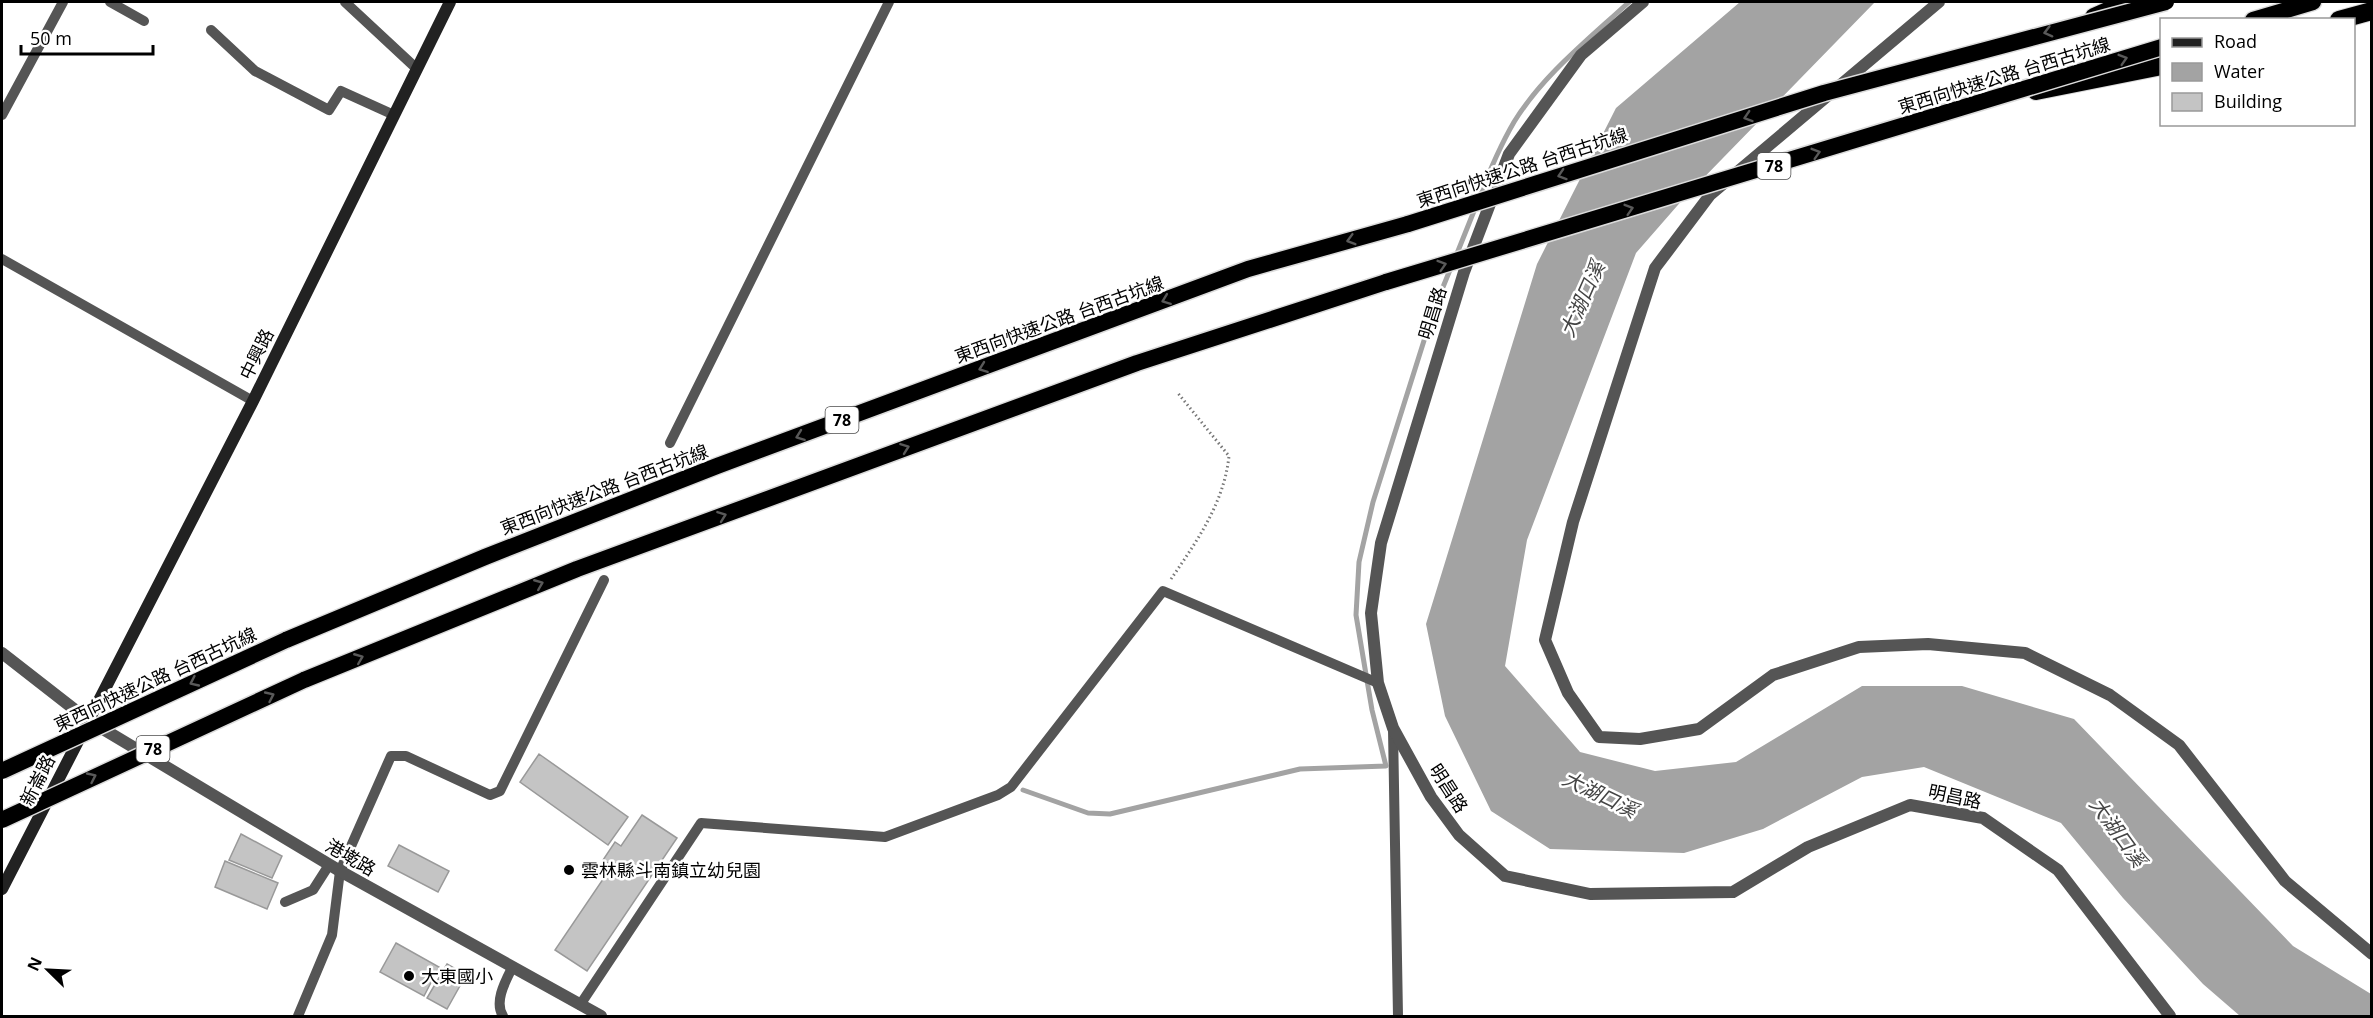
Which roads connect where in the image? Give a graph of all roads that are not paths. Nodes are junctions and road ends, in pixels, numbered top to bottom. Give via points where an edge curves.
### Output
1 (63, 2) edge
2 (110, 2) edge
3 (345, 2) edge
4 (450, 2) edge
5 (890, 2) edge
6 (1643, 2) edge
7 (1939, 2) edge
8 (2128, 2) edge
9 (2166, 2) edge
10 (2313, 2) edge
11 (2372, 11) edge
12 (2260, 18) edge
13 (2346, 18) edge
14 (144, 21) dead end
15 (2075, 25) junction
16 (211, 30) dead end
17 (2160, 48) edge
18 (2160, 66) edge
19 (417, 69) junction
20 (1999, 98) junction
21 (2, 115) edge
22 (394, 115) junction
23 (2, 259) edge
24 (253, 401) junction
25 (670, 443) dead end
26 (604, 580) dead end
27 (2, 652) edge
28 (1378, 683) junction
29 (88, 720) junction
30 (1393, 728) junction
31 (2, 771) edge
32 (2, 820) edge
33 (334, 868) junction
34 (2, 889) edge
35 (285, 902) dead end
36 (2372, 954) edge
37 (512, 968) junction
38 (580, 1005) junction
39 (298, 1017) edge
40 (503, 1017) edge
41 (601, 1017) edge
42 (1398, 1017) edge
43 (2170, 1017) edge

1 - 21 lane
2 - 14 lane
3 - 19 lane
4 - 19 main road, 中興路
5 - 25 lane
6 - 28 street, 明昌路 via 1581,55 1509,154 1464,272 1381,543 1371,613
7 - 36 street via 1710,195 1655,268 1573,522 1545,640 1568,693 1599,737 1640,739 1700,729 1773,675 1859,646 1928,644 2025,653 2110,695 2179,745 2285,881
8 - 15 highway, bridge
9 - 15 highway, 東西向快速公路 台西古坑線 / 78, bridge
10 - 12 highway
11 - 13 highway
15 -> 31 highway, 東西向快速公路 台西古坑線 / 78, bridge via 1824,93 1408,224 1248,269 485,556 285,640
16 - 22 lane via 255,71 329,110 341,91
20 -> 17 highway, 東西向快速公路 台西古坑線 / 78, bridge
18 - 20 highway, bridge
19 - 22 main road, 中興路
32 -> 20 highway, 東西向快速公路 台西古坑線 / 78, bridge via 304,680 577,569 1137,363 1386,282
22 - 24 main road, 中興路
23 - 24 lane
24 - 29 main road, 中興路
26 - 33 lane via 500,791 490,795 406,756 392,756
27 - 29 street, 港墘路
28 - 30 street, 明昌路
28 - 38 lane via 1163,591 1011,787 998,795 885,837 701,823
29 - 33 street, 港墘路
29 - 34 main road, 新崙路
30 - 42 lane
30 - 43 street, 明昌路 via 1431,797 1459,835 1505,876 1590,894 1733,892 1808,847 1910,805 1983,818 2058,870
33 - 35 lane via 313,890
33 - 37 street, 港墘路
33 - 39 lane via 332,935
37 - 38 street, 港墘路
37 - 40 lane via 502,986
38 - 41 street, 港墘路

